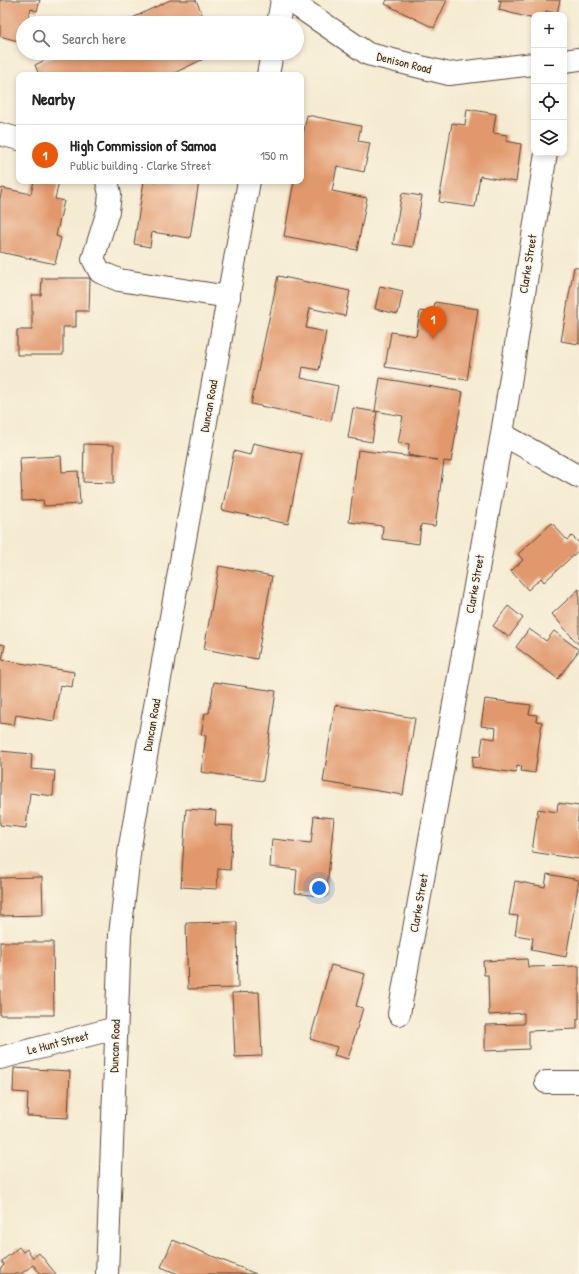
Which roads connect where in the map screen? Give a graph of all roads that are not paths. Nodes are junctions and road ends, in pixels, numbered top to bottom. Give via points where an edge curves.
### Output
1 (282, 0) edge
2 (289, 0) edge
3 (279, 16) edge
4 (579, 59) edge
5 (271, 60) edge
6 (567, 61) edge
7 (531, 64) edge
8 (269, 72) edge
9 (0, 134) edge
10 (16, 138) edge
11 (546, 156) edge
12 (108, 184) edge
13 (248, 184) edge
14 (229, 297) junction
15 (502, 434) junction
16 (579, 477) edge
17 (399, 1014) dead end
18 (116, 1028) junction
19 (0, 1058) edge
20 (546, 1082) dead end
21 (579, 1082) edge
22 (107, 1274) edge

1 - 3 main road
2 - 7 main road, Denison Road via 368,54 450,74
4 - 6 main road
5 - 8 main road
9 - 10 main road
11 - 15 main road, Clarke Street
12 - 14 main road via 110,194 108,211 93,259 100,272 119,280
13 - 14 main road, Duncan Road
14 - 18 main road, Duncan Road via 130,846 120,935
15 - 16 main road
15 - 17 main road, Clarke Street
18 - 19 main road, Le Hunt Street
18 - 22 main road, Duncan Road
20 - 21 main road

